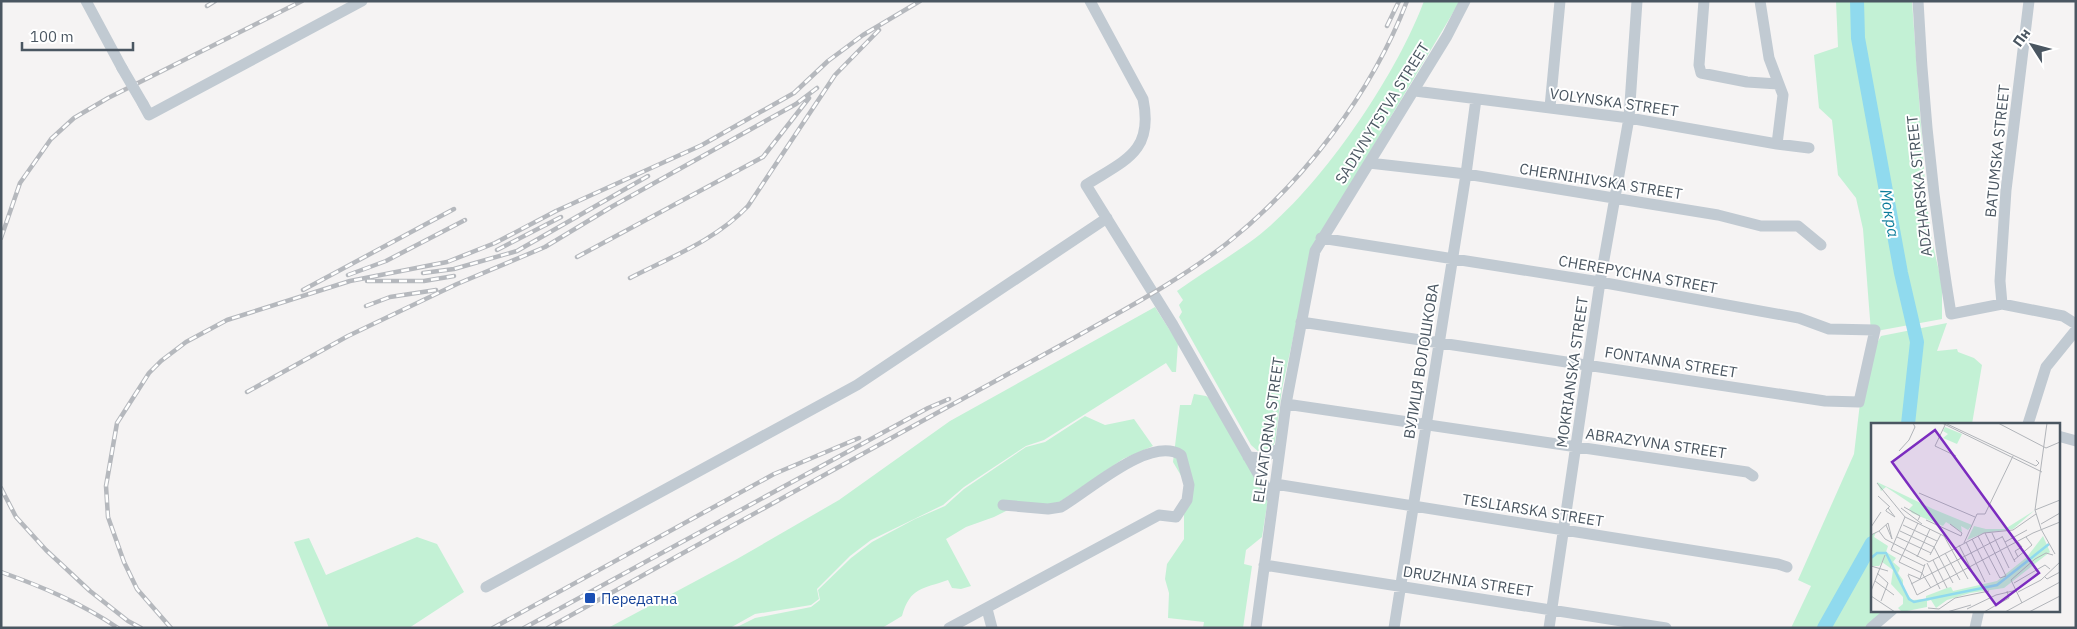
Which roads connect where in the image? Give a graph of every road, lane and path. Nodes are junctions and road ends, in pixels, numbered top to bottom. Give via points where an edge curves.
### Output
1 (86, 1) edge
2 (362, 1) edge
3 (1090, 1) edge
4 (1465, 1) edge
5 (1560, 1) edge
6 (1637, 1) edge
7 (1704, 1) edge
8 (1760, 1) edge
9 (1918, 1) edge
10 (2029, 1) edge
11 (1778, 84) junction
12 (1414, 91) junction
13 (1476, 99) junction
14 (1550, 107) junction
15 (1630, 118) junction
16 (1777, 144) junction
17 (1809, 148) dead end
18 (1369, 163) junction
19 (1466, 174) junction
20 (1615, 198) junction
21 (1107, 218) junction
22 (1321, 238) junction
23 (1821, 245) dead end
24 (1452, 259) junction
25 (1600, 282) junction
26 (2002, 304) junction
27 (1301, 322) junction
28 (2076, 324) edge
29 (2076, 330) edge
30 (1439, 343) junction
31 (1588, 365) junction
32 (1859, 402) joint
33 (1286, 404) junction
34 (2028, 423) edge
35 (1427, 425) junction
36 (2060, 437) edge
37 (2076, 441) edge
38 (1576, 447) junction
39 (1280, 448) junction
40 (1248, 457) junction
41 (1754, 476) dead end
42 (1275, 484) junction
43 (1273, 500) junction
44 (1003, 505) dead end
45 (1414, 506) junction
46 (1564, 529) junction
47 (1264, 565) junction
48 (1787, 567) dead end
49 (1401, 586) junction
50 (486, 587) dead end
51 (1551, 609) junction
52 (987, 610) junction
53 (1890, 612) edge
54 (1978, 612) edge
55 (949, 628) edge
56 (992, 628) edge
57 (1256, 628) edge
58 (1394, 628) edge
59 (1549, 628) edge
60 (1666, 628) edge
61 (1871, 628) edge
62 (1975, 628) edge

1 - 2 street, bridge via 149,115
3 - 21 street via 1143,99 1146,113 1143,139 1134,154 1086,185
4 - 12 street, SADIVNYTSTVA STREET
5 - 14 street
6 - 15 street, MOKRIANSKA STREET
7 - 11 street via 1701,73
8 - 11 street via 1769,58
9 - 26 street, ADZHARSKA STREET via 1934,204 1951,314
10 - 26 street, BATUMSKA STREET via 2006,190 2000,281
11 - 16 street via 1783,95
12 - 13 street, VOLYNSKA STREET
12 - 18 street, SADIVNYTSTVA STREET
13 - 14 street, VOLYNSKA STREET
13 - 19 street, ВУЛИЦЯ ВОЛОШКОВА
14 - 15 street, VOLYNSKA STREET
15 - 16 street, VOLYNSKA STREET
15 - 20 street, MOKRIANSKA STREET
16 - 17 street, VOLYNSKA STREET
18 - 19 street, CHERNIHIVSKA STREET
18 - 22 street, SADIVNYTSTVA STREET
19 - 20 street, CHERNIHIVSKA STREET
19 - 24 street, ВУЛИЦЯ ВОЛОШКОВА
20 - 23 street, CHERNIHIVSKA STREET via 1718,215 1761,226 1798,226
20 - 25 street, MOKRIANSKA STREET
21 - 40 street
21 - 50 street via 858,384
22 - 24 street, CHEREPYCHNA STREET
22 - 27 street, ELEVATORNA STREET via 1315,251
24 - 25 street, CHEREPYCHNA STREET
24 - 30 street, ВУЛИЦЯ ВОЛОШКОВА
25 - 31 street, MOKRIANSKA STREET
25 - 32 street, CHEREPYCHNA STREET via 1799,318 1828,329 1875,330
26 - 28 street via 2063,316
27 - 30 street, FONTANNA STREET
27 - 33 street, ELEVATORNA STREET
29 - 34 street via 2046,367
30 - 31 street, FONTANNA STREET
30 - 35 street, ВУЛИЦЯ ВОЛОШКОВА
31 - 32 street, FONTANNA STREET via 1825,400
31 - 38 street, MOKRIANSKA STREET
33 - 35 street, ABRAZYVNA STREET
33 - 39 street, ELEVATORNA STREET
35 - 38 street, ABRAZYVNA STREET
35 - 45 street, ВУЛИЦЯ ВОЛОШКОВА
36 - 37 street
38 - 41 street, ABRAZYVNA STREET via 1747,472
38 - 46 street, MOKRIANSKA STREET
39 - 40 street via 1263,458
39 - 42 street, ELEVATORNA STREET
40 - 43 street
42 - 43 street, ELEVATORNA STREET
42 - 45 street, TESLIARSKA STREET
43 - 47 street, ELEVATORNA STREET
44 - 52 street via 1061,507 1130,461 1162,449 1173,449 1181,455 1189,485 1187,500 1176,517 1159,515
45 - 46 street, TESLIARSKA STREET
45 - 49 street, ВУЛИЦЯ ВОЛОШКОВА
46 - 48 street, TESLIARSKA STREET
46 - 51 street, MOKRIANSKA STREET
47 - 49 street, DRUZHNIA STREET
47 - 57 street, ELEVATORNA STREET
49 - 51 street, DRUZHNIA STREET
49 - 58 street, ВУЛИЦЯ ВОЛОШКОВА
51 - 59 street, MOKRIANSKA STREET
51 - 60 street, DRUZHNIA STREET
52 - 55 street
52 - 56 street
53 - 61 street
54 - 62 street

